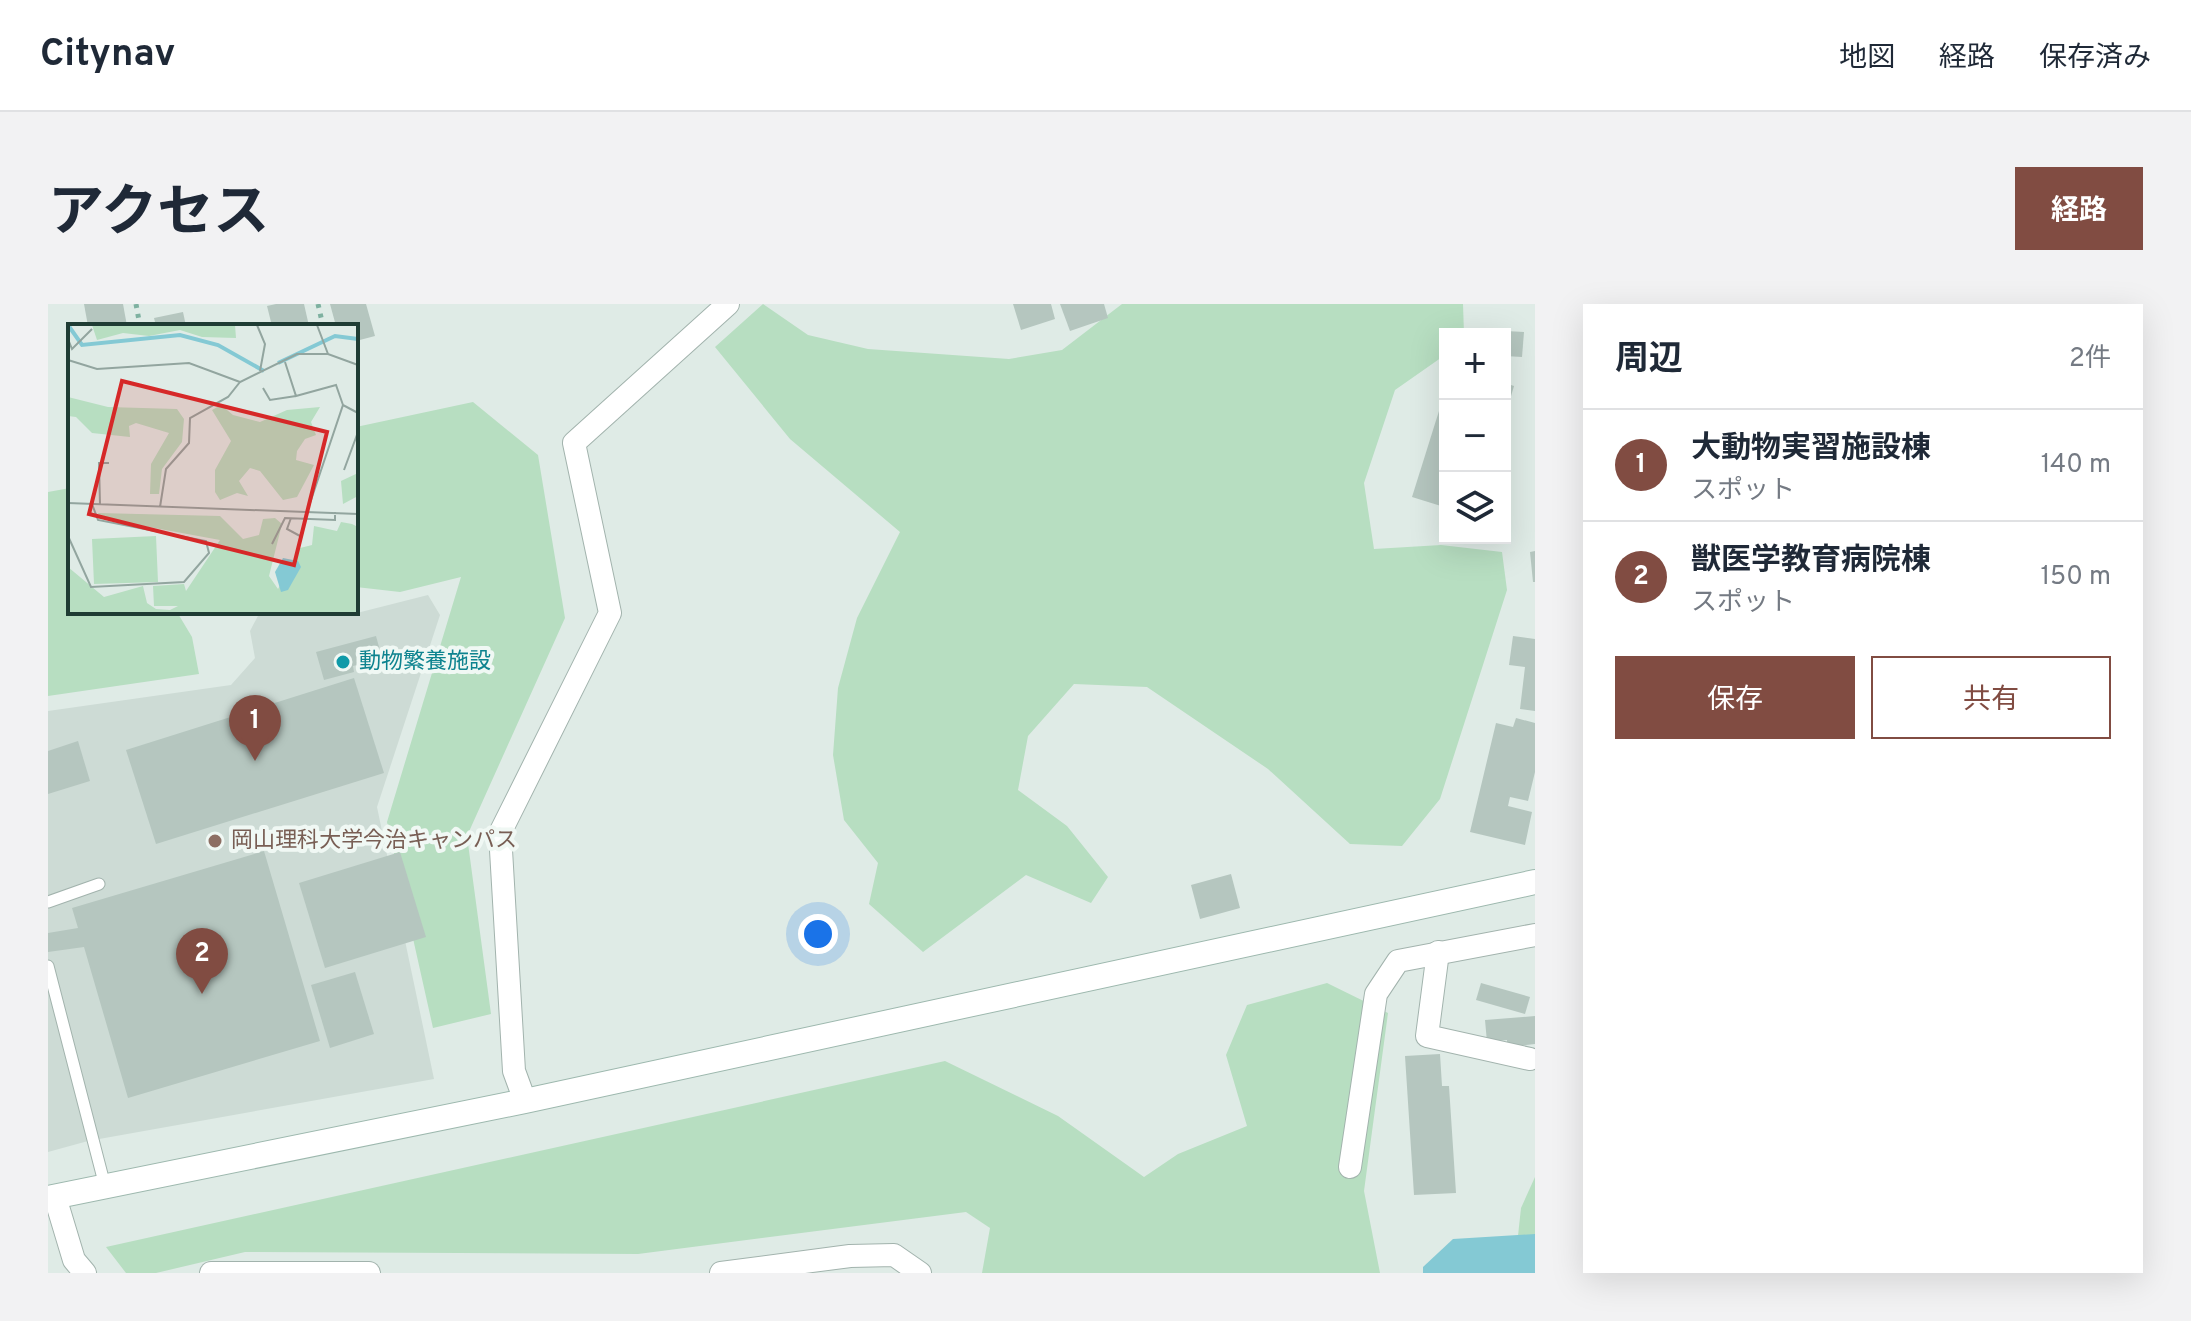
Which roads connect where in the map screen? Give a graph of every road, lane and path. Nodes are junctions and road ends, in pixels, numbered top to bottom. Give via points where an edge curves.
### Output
1 (136, 304) edge
2 (318, 304) edge
3 (728, 304) edge
4 (140, 324) edge
5 (323, 324) edge
6 (1535, 882) edge
7 (99, 884) dead end
8 (48, 902) edge
9 (1535, 935) edge
10 (1438, 952) junction
11 (48, 966) edge
12 (1530, 1059) dead end
13 (525, 1101) junction
14 (1350, 1167) dead end
15 (105, 1187) junction
16 (52, 1198) edge
17 (85, 1273) edge
18 (211, 1273) edge
19 (369, 1273) edge
20 (721, 1273) edge
21 (920, 1273) edge

1 - 4 path
2 - 5 path
3 - 13 street via 574,443 610,613 500,833 514,1071
6 - 13 street
7 - 8 lane
9 - 10 street
10 - 12 street via 1427,1036
10 - 14 street via 1398,961 1376,994
11 - 15 lane
13 - 15 street
15 - 16 street
16 - 17 street via 74,1260
18 - 19 street
20 - 21 street via 894,1255

